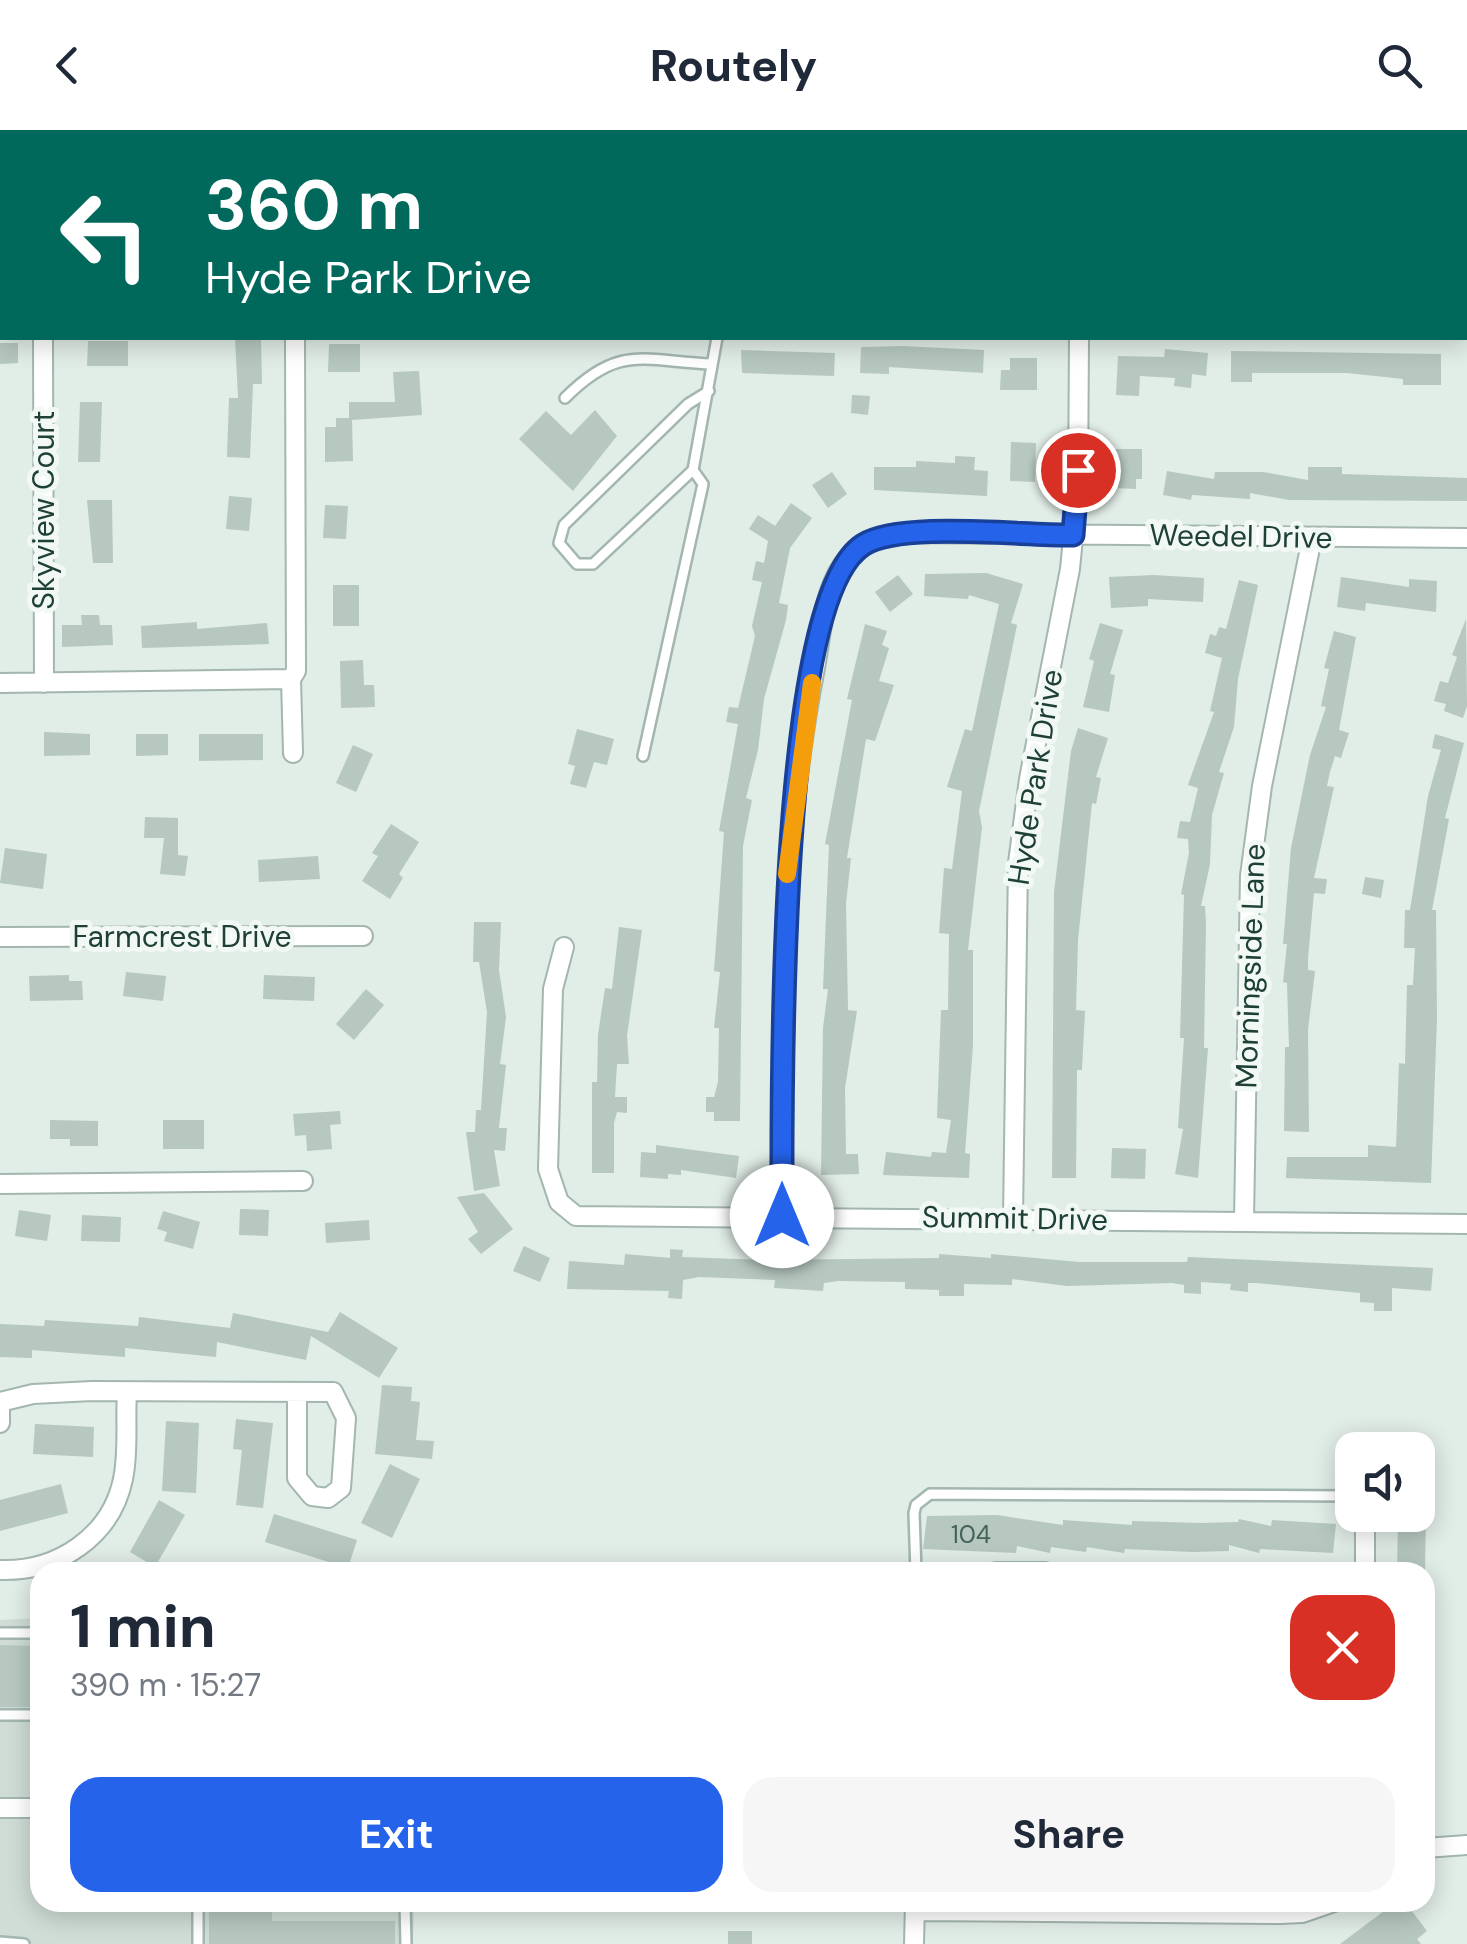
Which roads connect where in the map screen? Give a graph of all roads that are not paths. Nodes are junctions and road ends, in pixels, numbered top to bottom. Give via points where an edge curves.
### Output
1 (43, 340) edge
2 (295, 340) edge
3 (717, 340) edge
4 (1078, 340) edge
5 (712, 364) junction
6 (708, 391) junction
7 (565, 398) dead end
8 (693, 470) junction
9 (1073, 535) junction
10 (1312, 538) junction
11 (1467, 538) edge
12 (291, 679) junction
13 (44, 682) junction
14 (0, 683) edge
15 (293, 753) dead end
16 (643, 756) dead end
17 (364, 936) dead end
18 (0, 937) edge
19 (564, 947) dead end
20 (303, 1181) dead end
21 (0, 1184) edge
22 (782, 1216) junction
23 (1013, 1218) junction
24 (1244, 1220) junction
25 (1467, 1224) edge
26 (127, 1392) junction
27 (296, 1392) junction
28 (0, 1404) edge
29 (0, 1424) edge
30 (1335, 1496) edge
31 (1365, 1532) edge
32 (52, 1562) edge
33 (916, 1562) edge
34 (1364, 1562) edge
35 (30, 1568) edge
36 (0, 1570) edge
37 (0, 1633) edge
38 (30, 1633) edge
39 (0, 1715) edge
40 (30, 1716) edge
41 (0, 1808) edge
42 (30, 1808) edge
43 (1467, 1845) edge
44 (1435, 1847) edge
45 (198, 1912) edge
46 (405, 1912) edge
47 (915, 1912) edge
48 (1176, 1912) edge
49 (1305, 1912) edge
50 (0, 1942) edge
51 (24, 1944) edge
52 (198, 1944) edge
53 (406, 1944) edge
54 (914, 1944) edge

1 - 13 street, Skyview Court
2 - 12 street
3 - 5 lane
4 - 9 street, Hyde Park Drive
5 - 6 lane
5 - 7 lane via 620,360 591,372
6 - 8 lane
6 - 8 lane via 564,524 559,543 577,564 593,564
8 - 16 lane via 703,484
9 - 10 street, Weedel Drive
9 - 22 street, Weedel Drive via 890,534 858,548 835,578 807,708 788,866
9 - 23 street, Hyde Park Drive via 1020,848
10 - 11 street, Weedel Drive
10 - 24 street, Morningside Lane via 1250,876
12 - 13 street
12 - 15 street
13 - 14 street
17 - 18 street, Farmcrest Drive
19 - 22 street, Summit Drive via 553,989 548,1169 552,1192 566,1210 591,1220
20 - 21 street
22 - 23 street, Summit Drive
23 - 24 street, Summit Drive
24 - 25 street, Summit Drive
26 - 27 street
26 - 28 street via 33,1394
26 - 32 street via 124,1476 112,1511 98,1530
27 - 27 street via 297,1478 312,1496 328,1498 341,1488 346,1418 333,1392
28 - 29 street
30 - 33 lane via 930,1494 914,1514
31 - 34 street
35 - 36 street
37 - 38 lane
39 - 40 lane
41 - 42 street
43 - 44 street
45 - 52 lane
46 - 53 lane
47 - 54 street
48 - 49 street
50 - 51 lane

